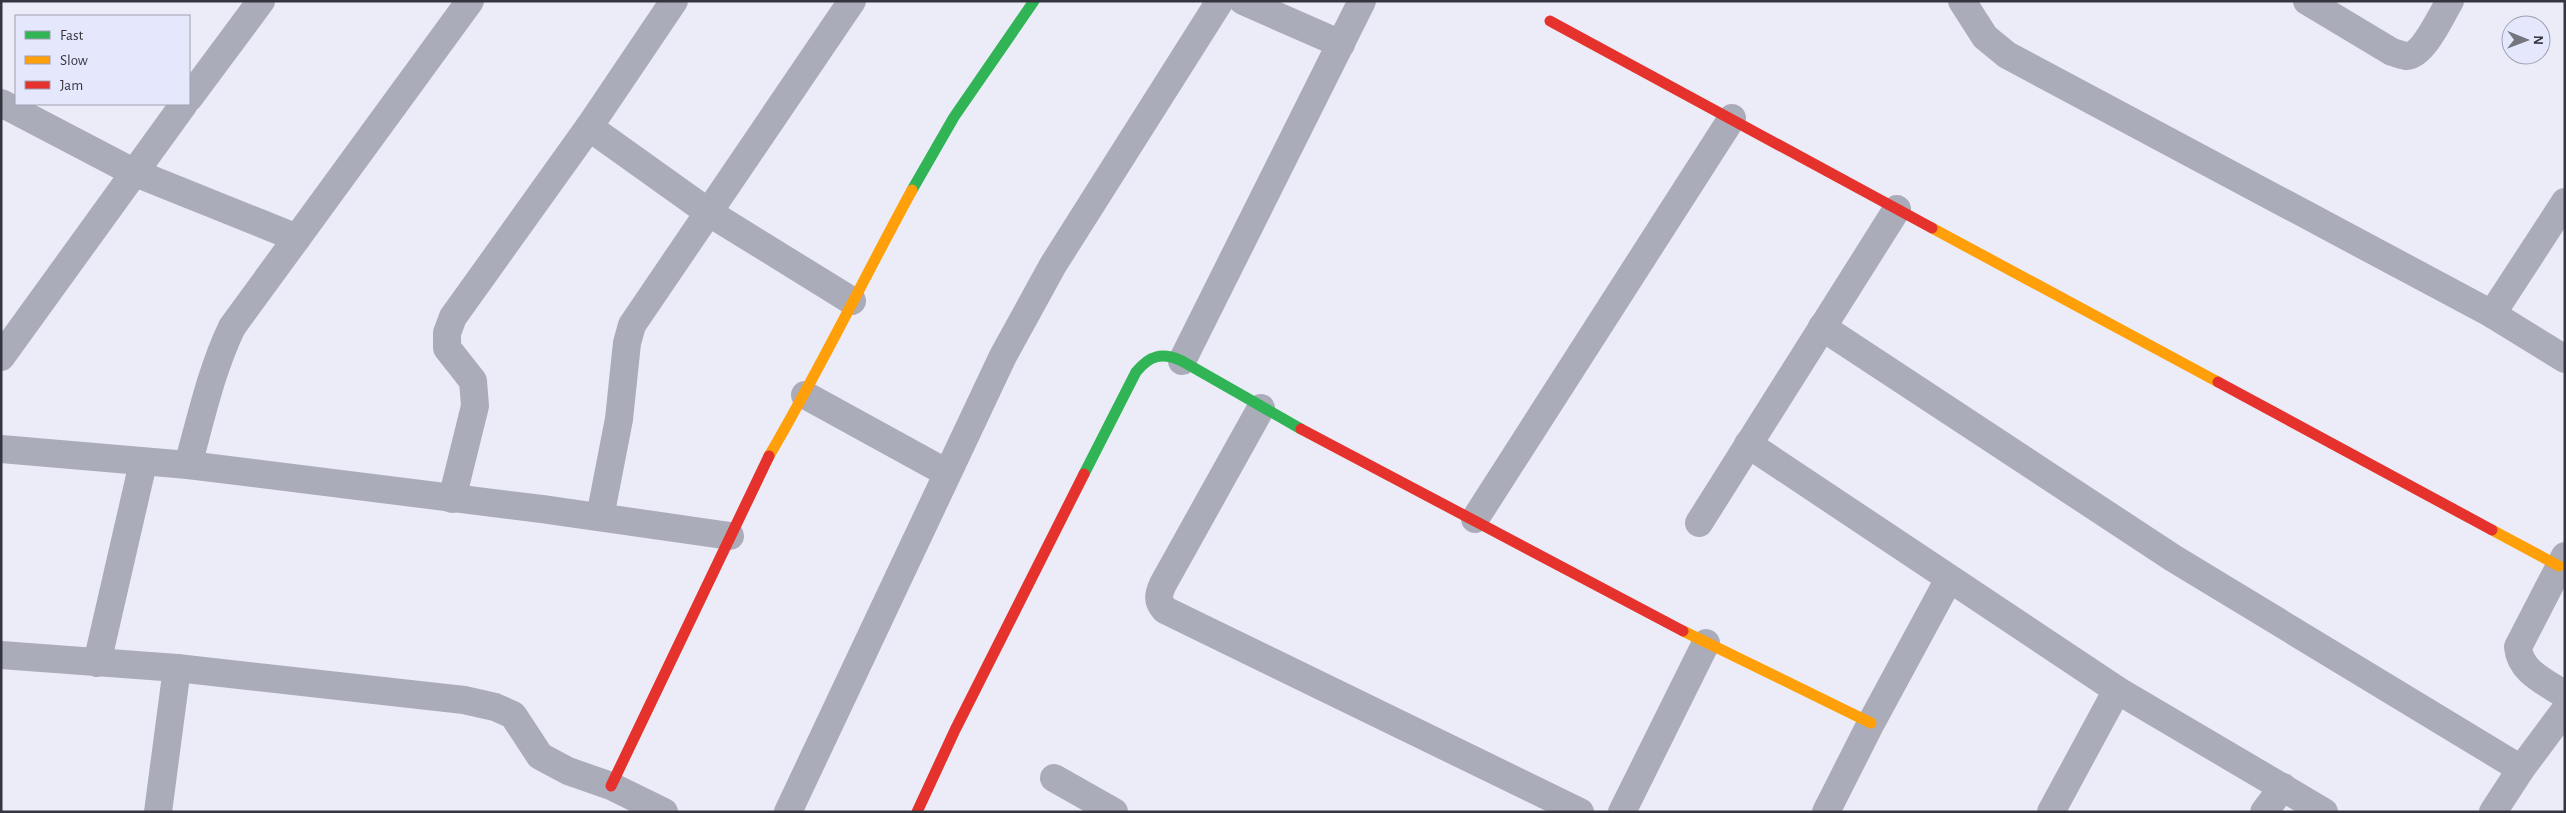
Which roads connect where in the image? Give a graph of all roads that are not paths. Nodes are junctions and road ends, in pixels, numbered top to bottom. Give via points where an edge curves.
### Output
1 (261, 1) edge
2 (470, 1) edge
3 (674, 1) edge
4 (852, 1) edge
5 (1034, 1) edge
6 (1220, 1) edge
7 (1243, 1) edge
8 (1362, 1) edge
9 (1962, 1) edge
10 (2307, 1) edge
11 (2450, 1) edge
12 (1550, 21) dead end
13 (1341, 44) junction
14 (190, 97) edge
15 (1, 103) edge
16 (183, 105) edge
17 (1732, 118) junction
18 (590, 127) junction
19 (133, 172) junction
20 (2565, 202) edge
21 (1897, 209) junction
22 (708, 212) junction
23 (297, 238) junction
24 (852, 301) junction
25 (2492, 314) junction
26 (1822, 327) junction
27 (1, 357) edge
28 (2565, 359) edge
29 (1182, 361) junction
30 (804, 395) junction
31 (1261, 408) junction
32 (1748, 444) junction
33 (1, 449) edge
34 (143, 462) junction
35 (188, 465) junction
36 (948, 473) junction
37 (452, 499) junction
38 (600, 517) junction
39 (1475, 519) junction
40 (1699, 523) dead end
41 (730, 536) junction
42 (2562, 561) edge
43 (1949, 580) junction
44 (1706, 643) junction
45 (1, 655) edge
46 (97, 663) junction
47 (177, 668) junction
48 (2117, 690) junction
49 (2565, 695) edge
50 (2565, 710) edge
51 (1871, 723) junction
52 (2521, 769) junction
53 (1054, 778) dead end
54 (611, 786) junction
55 (2282, 787) junction
56 (791, 811) edge
57 (158, 812) edge
58 (664, 812) edge
59 (917, 812) edge
60 (1114, 812) edge
61 (1580, 812) edge
62 (1622, 812) edge
63 (1826, 812) edge
64 (2051, 812) edge
65 (2264, 812) edge
66 (2324, 812) edge
67 (2493, 812) edge

1 - 14 street
2 - 23 street
3 - 18 street
4 - 22 street
5 - 24 street via 950,125
6 - 36 street via 1053,265 1003,356
7 - 13 street
8 - 13 street
9 - 25 street via 1985,37 2007,55
10 - 11 street via 2392,52 2408,56 2427,41
12 - 17 street
13 - 29 street
15 - 19 street
16 - 19 street
17 - 21 street
17 - 39 street
18 - 22 street
18 - 37 street via 453,317 447,333 447,348 473,381 475,392 475,406
19 - 23 street
19 - 27 street
20 - 25 street
21 - 26 street
21 - 42 street
22 - 24 street
22 - 38 street via 632,326 627,343 620,419
23 - 35 street via 232,327 220,352
24 - 30 street
25 - 28 street
26 - 32 street
26 - 52 street via 2173,558
29 - 31 street
29 - 59 street via 1169,354 1156,355 1146,359 1136,372 955,730
30 - 36 street
30 - 41 street via 764,464
31 - 39 street
31 - 61 street via 1163,584 1158,602 1165,610
32 - 40 street
32 - 43 street
33 - 34 street
34 - 35 street
34 - 46 street
35 - 37 street
36 - 56 street
37 - 38 street
38 - 41 street
39 - 44 street
41 - 54 street
42 - 49 street via 2518,647 2519,658 2528,670
43 - 48 street
43 - 51 street
44 - 51 street
44 - 62 street
45 - 46 street
46 - 47 street
47 - 54 street via 464,700 496,707 513,714 540,756 568,771
47 - 57 street
48 - 55 street
48 - 64 street
50 - 52 street
51 - 63 street
52 - 67 street
53 - 60 street
54 - 58 street
55 - 65 street
55 - 66 street

